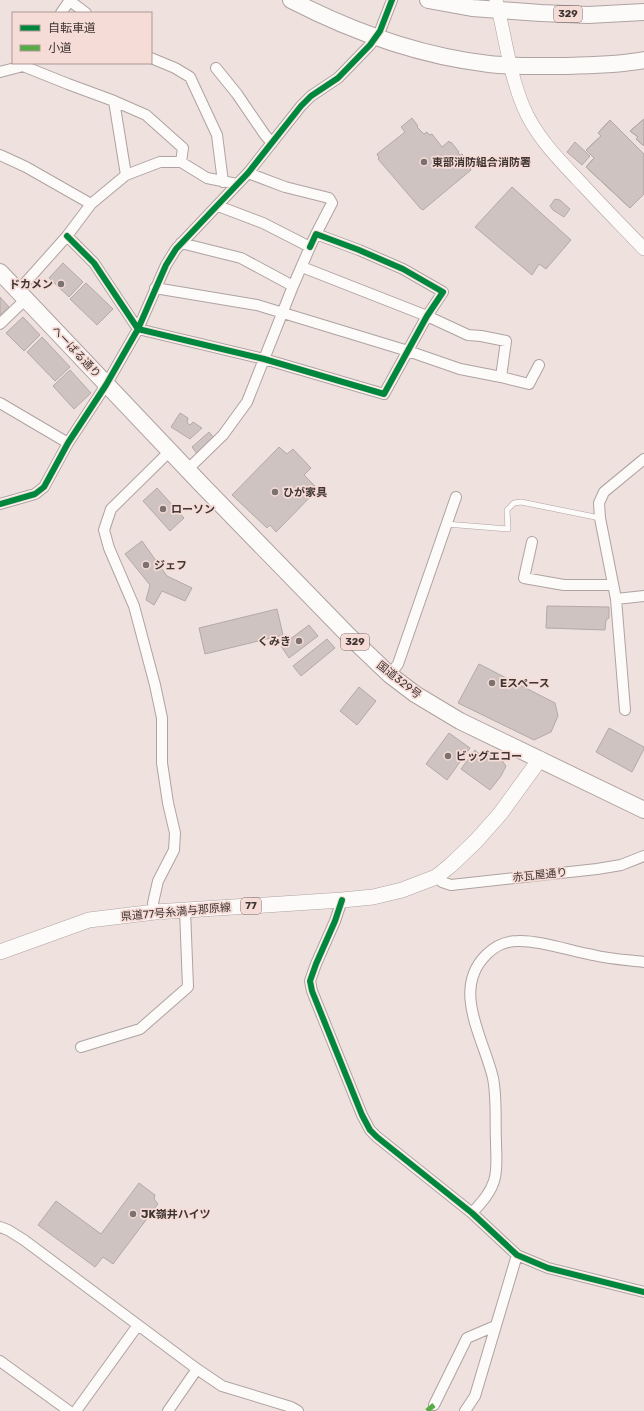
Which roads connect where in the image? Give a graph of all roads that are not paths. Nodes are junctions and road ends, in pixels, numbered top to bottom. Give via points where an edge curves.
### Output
1 (291, 0) edge
2 (392, 0) edge
3 (428, 0) edge
4 (70, 1) edge
5 (497, 5) edge
6 (62, 12) edge
7 (85, 12) edge
8 (644, 12) edge
9 (376, 37) junction
10 (152, 58) edge
11 (644, 60) edge
12 (24, 65) edge
13 (510, 66) junction
14 (216, 68) dead end
15 (0, 72) edge
16 (114, 101) junction
17 (272, 142) junction
18 (0, 155) edge
19 (181, 162) junction
20 (248, 173) junction
21 (126, 175) junction
22 (223, 182) junction
23 (237, 184) junction
24 (91, 204) junction
25 (218, 206) junction
26 (316, 234) junction
27 (67, 236) junction
28 (182, 243) junction
29 (310, 248) junction
30 (644, 249) edge
31 (302, 267) junction
32 (0, 272) edge
33 (293, 286) junction
34 (155, 288) junction
35 (22, 295) junction
36 (283, 312) junction
37 (427, 316) junction
38 (0, 324) edge
39 (138, 329) junction
40 (408, 351) junction
41 (264, 359) junction
42 (539, 365) dead end
43 (501, 377) junction
44 (106, 385) junction
45 (0, 404) edge
46 (68, 443) junction
47 (170, 451) junction
48 (644, 459) edge
49 (187, 470) junction
50 (202, 485) joint
51 (456, 497) dead end
52 (0, 504) edge
53 (600, 518) junction
54 (446, 524) junction
55 (532, 542) dead end
56 (612, 585) junction
57 (644, 596) edge
58 (616, 599) junction
59 (390, 675) junction
60 (625, 710) dead end
61 (540, 759) junction
62 (644, 810) edge
63 (644, 856) edge
64 (436, 876) junction
65 (342, 900) junction
66 (184, 910) junction
67 (155, 912) junction
68 (0, 952) edge
69 (644, 962) edge
70 (81, 1047) dead end
71 (472, 1213) junction
72 (0, 1227) edge
73 (517, 1255) junction
74 (644, 1292) edge
75 (138, 1325) junction
76 (495, 1326) junction
77 (0, 1361) edge
78 (197, 1369) junction
79 (434, 1405) dead end
80 (273, 1407) edge
81 (69, 1411) edge
82 (76, 1411) edge
83 (168, 1411) edge
84 (298, 1411) edge
85 (465, 1411) edge

1 - 9 highway
2 - 9 street
3 - 5 highway, 329 via 449,5
4 - 6 street
4 - 7 street
5 - 8 highway, 329 via 588,15
5 - 13 main road
9 - 13 highway via 420,51
9 - 17 street via 338,78 301,106
10 - 22 street via 190,77 217,136
11 - 13 highway via 603,65
12 - 15 street
12 - 16 street
13 - 30 main road via 523,107 537,130 563,164
14 - 17 street
16 - 19 street via 146,115 183,148
16 - 21 street
17 - 20 street
18 - 24 street
19 - 21 street via 160,162
19 - 22 street via 207,178
20 - 23 street
20 - 26 street via 285,187 329,198 332,203
21 - 24 street
22 - 23 street
23 - 25 street
24 - 27 street
25 - 28 street
25 - 29 street via 263,223
26 - 29 street
26 - 37 street via 403,269 443,292
27 - 35 street
27 - 39 street via 94,263
28 - 33 street via 241,258
28 - 34 street via 166,265
29 - 31 street
31 - 33 street
31 - 37 street
32 - 35 highway, へーばる通り / 329
33 - 36 street
34 - 36 street via 257,305
34 - 39 street
35 - 38 street
35 - 44 highway, へーばる通り / 329
36 - 40 street
36 - 41 street
37 - 40 street
37 - 43 street via 468,335 506,341
39 - 41 street
39 - 44 street
40 - 41 street via 384,394
40 - 43 street via 460,369
41 - 49 street via 247,402 223,435
42 - 43 street via 530,384
44 - 46 street
44 - 47 highway, へーばる通り / 329
45 - 46 street
46 - 52 street via 44,487 35,494
47 - 49 highway, へーばる通り / 329
47 - 67 street via 111,509 104,530 134,606 162,718 162,763 176,833 174,850 158,881 153,904
48 - 53 street via 604,492 598,503
49 - 50 highway, へーばる通り / 329
50 - 59 highway, 国道329号 / 329
51 - 54 street
53 - 54 lane via 521,502 514,503 507,510 508,529
53 - 56 street
54 - 59 street via 398,664
55 - 56 street via 524,578 564,585
56 - 58 street
57 - 58 street
58 - 60 street
59 - 61 highway, 国道329号 / 329 via 415,694 460,721
61 - 62 highway, 国道329号 / 329
61 - 64 main road, 県道77号糸満与那原線 / 77 via 500,814 476,841
63 - 64 street, 赤瓦屋通り via 621,865 597,869 451,886
64 - 65 main road, 県道77号糸満与那原線 / 77 via 402,890
65 - 66 main road, 県道77号糸満与那原線 / 77
65 - 71 street via 310,981 359,1107 370,1130 377,1137
66 - 67 main road, 県道77号糸満与那原線 / 77
66 - 70 street via 188,987 140,1029
67 - 68 main road, 県道77号糸満与那原線 / 77 via 89,920
69 - 71 street via 595,956 519,941 495,947 483,959 474,973 470,994 472,1012 493,1079 496,1167 494,1181 488,1194
71 - 73 street
72 - 75 street via 24,1240
73 - 74 street via 548,1268
73 - 76 street
75 - 78 street
75 - 82 street
76 - 79 street via 467,1338
76 - 85 street via 474,1396
77 - 81 street
78 - 80 street via 222,1386
78 - 83 street
80 - 84 street via 291,1407

